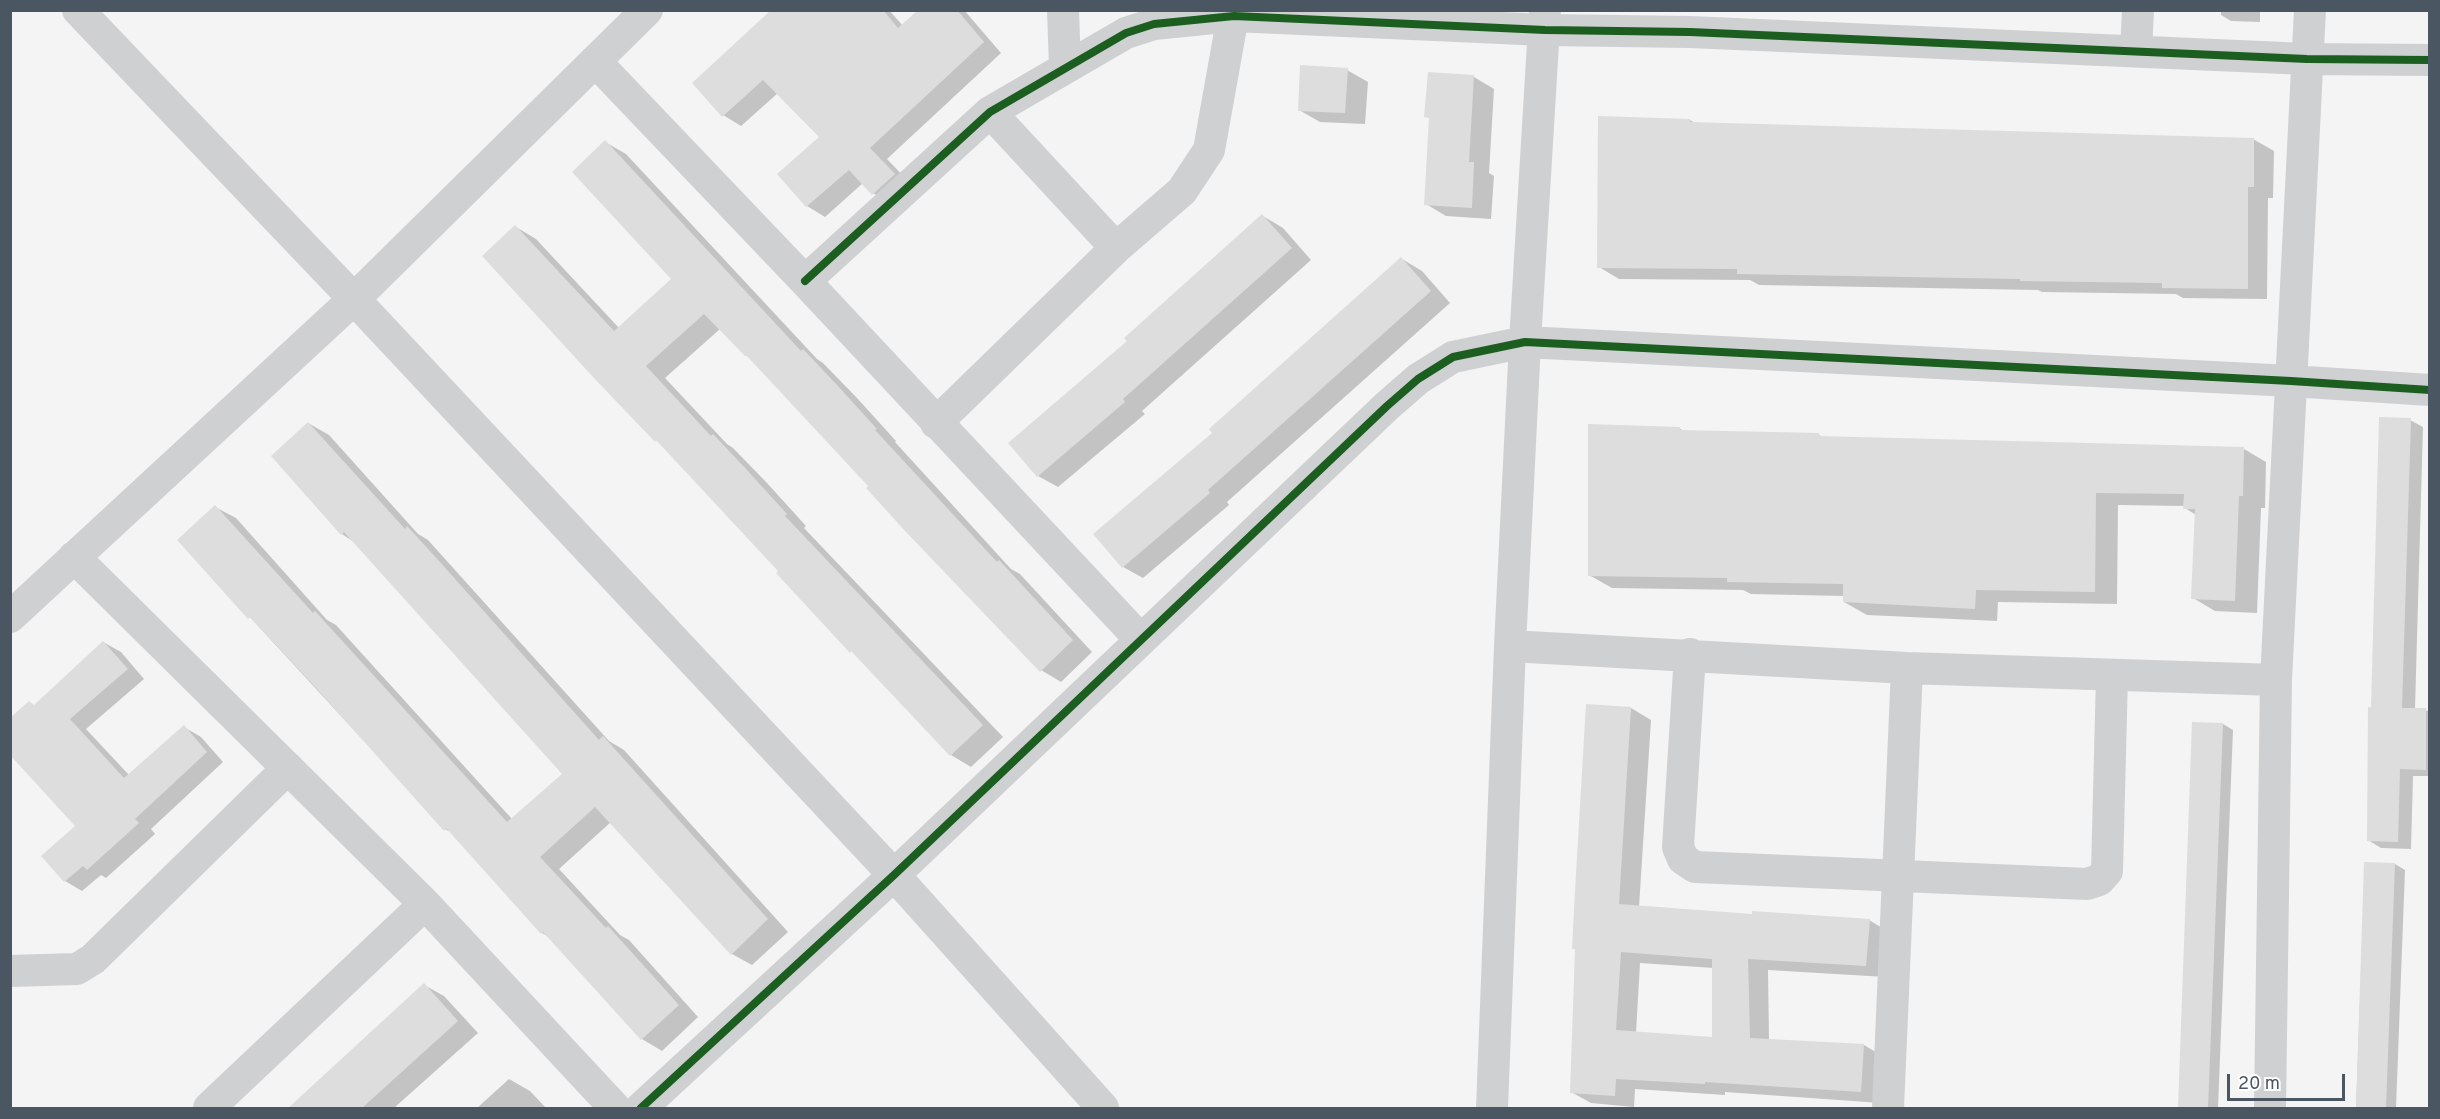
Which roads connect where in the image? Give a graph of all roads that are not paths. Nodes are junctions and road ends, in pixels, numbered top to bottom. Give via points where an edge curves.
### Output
1 (78, 10) edge
2 (647, 10) edge
3 (1063, 10) edge
4 (2138, 10) edge
5 (2310, 10) edge
6 (1234, 13) edge
7 (1545, 20) edge
8 (1690, 21) edge
9 (2136, 51) junction
10 (2307, 59) junction
11 (2430, 60) edge
12 (595, 61) junction
13 (1065, 67) junction
14 (990, 111) junction
15 (1116, 248) junction
16 (806, 281) junction
17 (354, 299) junction
18 (1525, 342) junction
19 (2291, 381) junction
20 (2430, 390) edge
21 (936, 423) junction
22 (74, 557) junction
23 (10, 617) edge
24 (1140, 639) junction
25 (1510, 646) junction
26 (1690, 654) junction
27 (1907, 668) junction
28 (2112, 675) junction
29 (2276, 680) junction
30 (288, 768) junction
31 (894, 875) junction
32 (1899, 875) junction
33 (425, 904) junction
34 (10, 971) edge
35 (209, 1108) edge
36 (615, 1108) edge
37 (641, 1108) edge
38 (1103, 1108) edge
39 (1492, 1108) edge
40 (1888, 1108) edge
41 (2270, 1108) edge

1 - 17 street
2 - 12 street
3 - 13 street
4 - 9 street
5 - 10 street
6 - 7 street
6 - 13 street via 1142,27
6 - 15 street via 1209,150 1182,190
7 - 8 street
7 - 18 street
8 - 9 street
9 - 10 street
10 - 11 street
10 - 19 street
12 - 16 street
12 - 17 street
13 - 14 street
14 - 15 street
14 - 16 street
15 - 21 street
16 - 21 street
17 - 22 street
17 - 31 street
18 - 19 street
18 - 24 street via 1453,357 1418,380
18 - 25 street
19 - 20 street
19 - 29 street
21 - 24 street
22 - 23 street
22 - 30 street
24 - 31 street
25 - 26 street
25 - 39 street
26 - 27 street
26 - 32 street via 1678,848 1683,859 1695,867
27 - 28 street
27 - 32 street
28 - 29 street
28 - 32 street via 2107,871 2099,880 2087,884
29 - 41 street
30 - 33 street
30 - 34 street via 93,959 77,969
31 - 37 street
31 - 38 street
32 - 40 street
33 - 35 street
33 - 36 street

